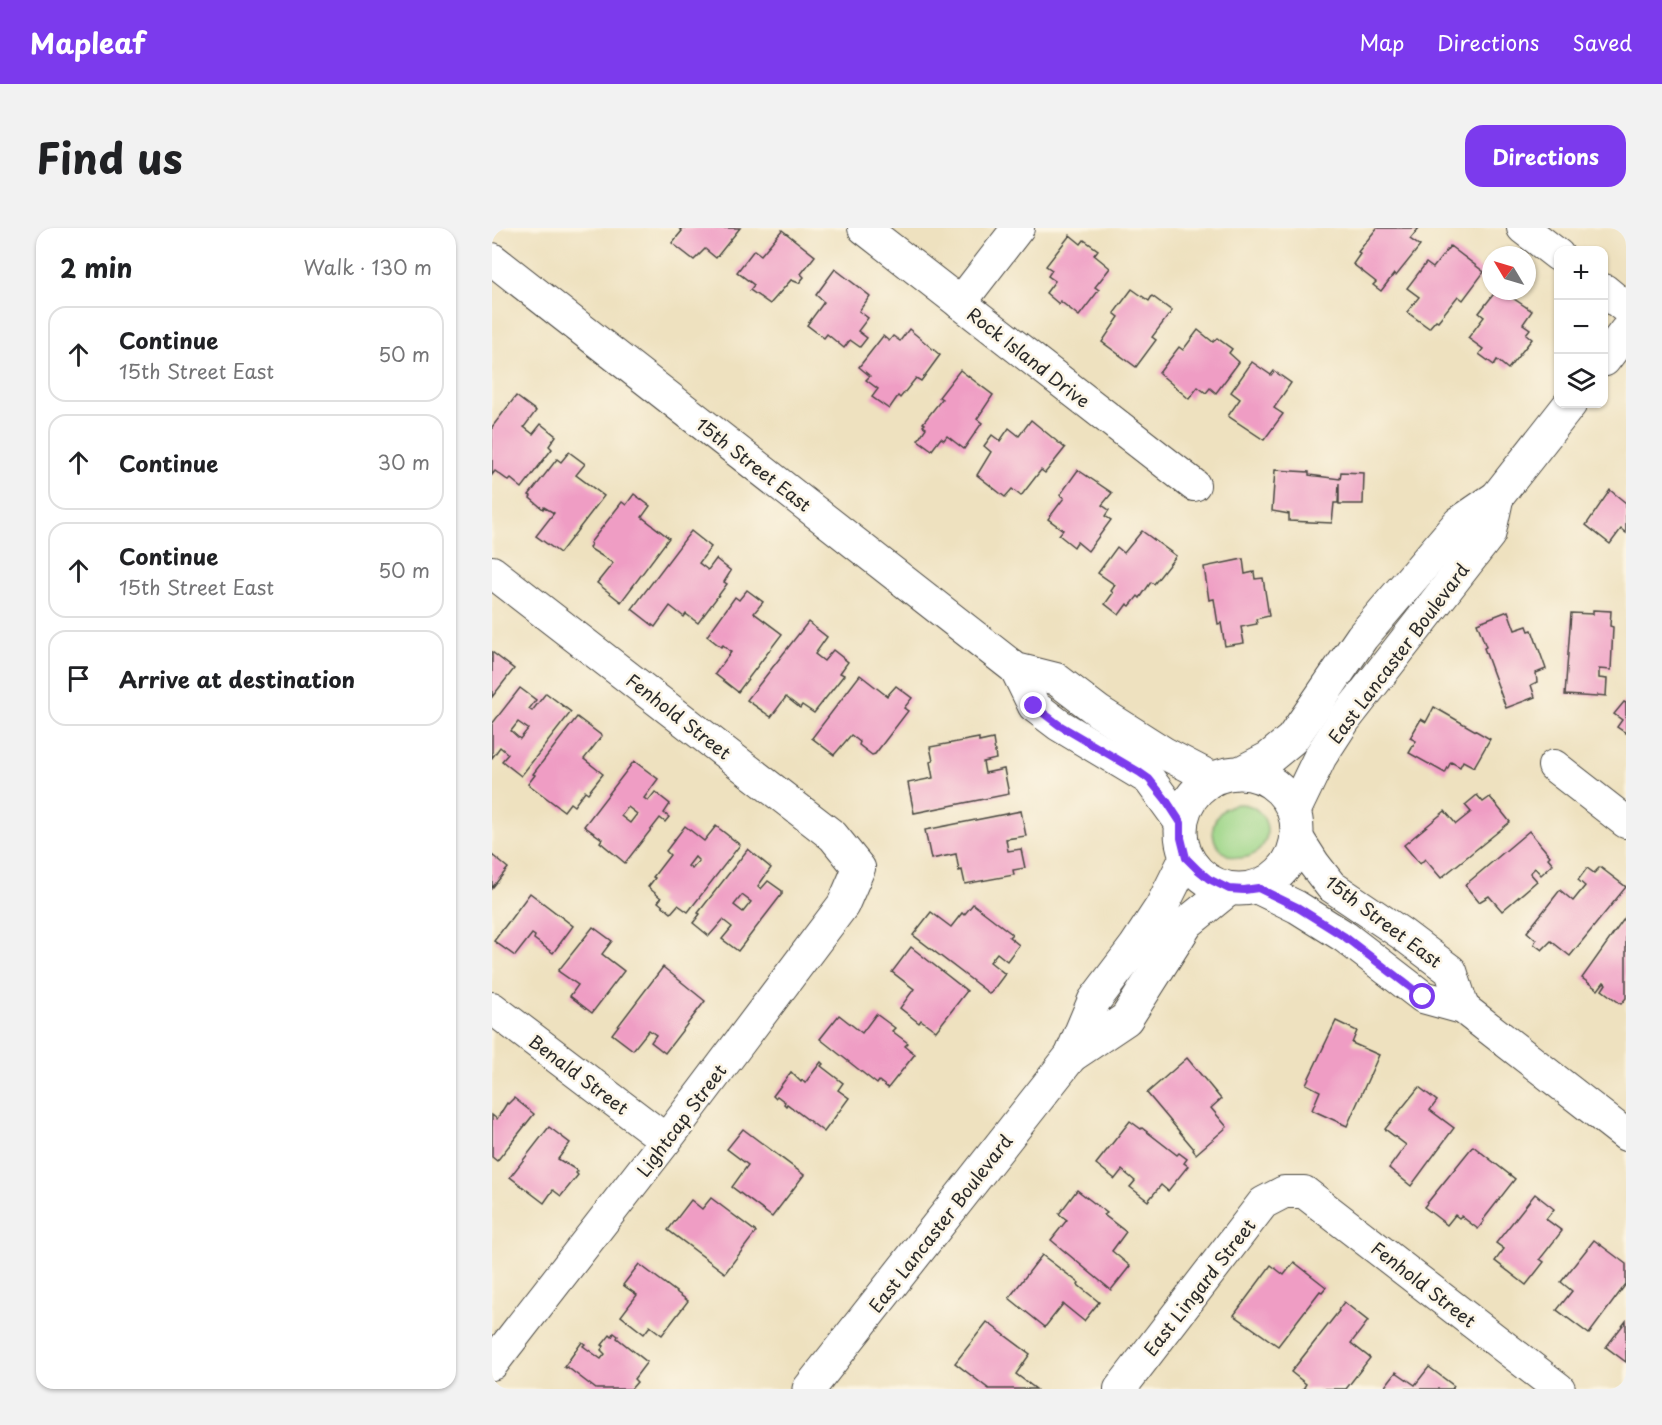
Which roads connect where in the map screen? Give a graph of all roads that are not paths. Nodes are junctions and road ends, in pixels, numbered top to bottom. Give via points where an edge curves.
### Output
1 (864, 228) edge
2 (1018, 228) edge
3 (1523, 228) edge
4 (1554, 252) edge
5 (492, 259) edge
6 (1608, 293) edge
7 (960, 303) junction
8 (1626, 308) edge
9 (1626, 331) edge
10 (1608, 355) edge
11 (1567, 408) edge
12 (1194, 485) dead end
13 (1497, 497) junction
14 (492, 572) edge
15 (1016, 669) junction
16 (1554, 766) dead end
17 (1227, 775) junction
18 (1626, 822) edge
19 (1181, 823) junction
20 (1296, 824) junction
21 (1186, 858) junction
22 (859, 868) joint
23 (1244, 889) junction
24 (492, 1008) edge
25 (1463, 1008) junction
26 (1071, 1056) junction
27 (1626, 1135) edge
28 (666, 1140) junction
29 (1284, 1192) joint
30 (492, 1364) edge
31 (809, 1389) edge
32 (1120, 1389) edge
33 (1559, 1389) edge

1 - 7 street, Rock Island Drive
2 - 7 street
3 - 4 street
5 - 15 street, 15th Street East
6 - 8 street
7 - 12 street, Rock Island Drive
9 - 10 main road
11 - 13 main road, East Lancaster Boulevard
13 - 17 main road, East Lancaster Boulevard via 1459,523 1362,637 1292,739 1269,758
13 - 20 main road, East Lancaster Boulevard via 1489,534 1344,720 1320,757
14 - 22 street, Fenhold Street via 833,836
15 - 17 street, 15th Street East via 1056,680 1164,753
15 - 19 street, 15th Street East via 1034,706 1149,779
16 - 18 street
17 - 19 main road via 1199,789
17 - 20 main road via 1263,778 1281,791
19 - 21 main road
20 - 23 main road via 1290,860 1276,877
20 - 25 street, 15th Street East via 1314,864 1331,886 1451,972
21 - 23 main road via 1209,879
21 - 26 main road, East Lancaster Boulevard via 1162,906 1094,1001
22 - 28 street, Lightcap Street via 843,905
23 - 25 street, 15th Street East via 1297,907 1345,937 1423,997
23 - 26 main road, East Lancaster Boulevard via 1187,923 1126,1019
24 - 28 street, Benald Street
25 - 27 street, 15th Street East
26 - 31 main road, East Lancaster Boulevard
28 - 30 street, Lightcap Street
29 - 32 street, East Lingard Street via 1263,1203
29 - 33 street, Fenhold Street via 1304,1192

